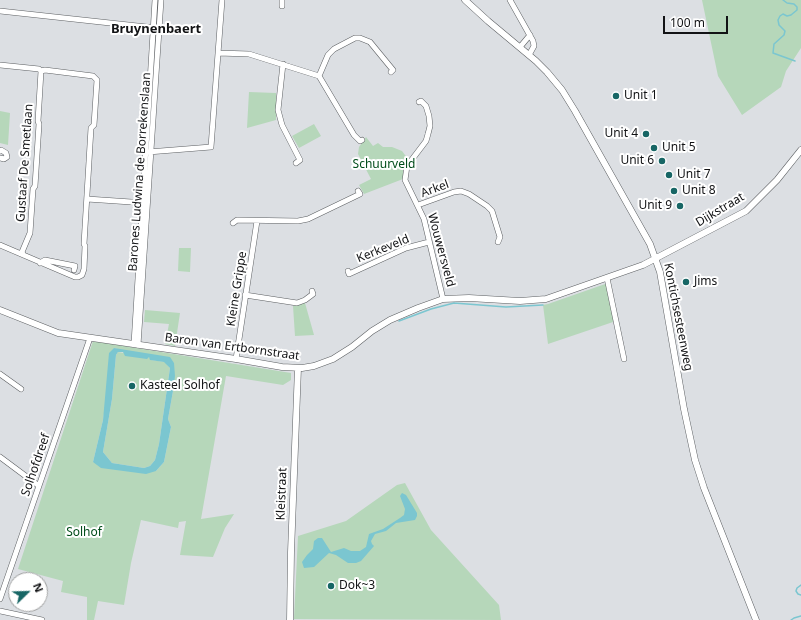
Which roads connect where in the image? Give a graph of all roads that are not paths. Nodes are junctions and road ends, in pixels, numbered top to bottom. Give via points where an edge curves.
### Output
1 (155, 0) edge
2 (161, 0) edge
3 (222, 0) edge
4 (282, 0) edge
5 (465, 0) edge
6 (510, 0) edge
7 (282, 6) dead end
8 (0, 11) edge
9 (153, 27) junction
10 (159, 28) junction
11 (530, 35) junction
12 (520, 47) junction
13 (218, 53) junction
14 (529, 55) junction
15 (283, 64) junction
16 (0, 65) edge
17 (41, 71) junction
18 (391, 72) dead end
19 (319, 76) junction
20 (419, 102) dead end
21 (362, 140) dead end
22 (801, 150) edge
23 (0, 151) edge
24 (145, 152) junction
25 (151, 152) junction
26 (0, 158) edge
27 (296, 163) dead end
28 (358, 191) dead end
29 (87, 199) junction
30 (146, 203) junction
31 (418, 206) junction
32 (257, 222) junction
33 (233, 223) dead end
34 (428, 242) junction
35 (498, 242) dead end
36 (0, 245) edge
37 (23, 254) junction
38 (656, 259) junction
39 (40, 263) junction
40 (74, 270) dead end
41 (348, 271) dead end
42 (607, 278) junction
43 (312, 292) dead end
44 (246, 295) junction
45 (443, 299) junction
46 (0, 310) edge
47 (90, 338) junction
48 (136, 344) junction
49 (236, 359) junction
50 (624, 359) dead end
51 (298, 368) junction
52 (0, 374) edge
53 (20, 389) dead end
54 (0, 457) edge
55 (39, 486) junction
56 (0, 599) edge
57 (0, 611) edge
58 (42, 620) edge
59 (290, 620) edge
60 (756, 620) edge

1 - 9 street, Barones Ludwina de Borrekenslaan
2 - 10 street, Barones Ludwina de Borrekenslaan
3 - 13 street
4 - 7 street
5 - 12 street, Kontichsesteenweg
6 - 11 street
8 - 9 street
9 - 10 street
9 - 24 street, Barones Ludwina de Borrekenslaan
10 - 25 street, Barones Ludwina de Borrekenslaan
11 - 12 street
11 - 14 street via 534,46
12 - 14 street, Kontichsesteenweg
13 - 15 street via 249,54
13 - 25 street via 211,147
14 - 38 street, Kontichsesteenweg via 562,90 641,227
15 - 19 street
15 - 27 street via 278,110 282,125 300,160
16 - 17 street
17 - 29 street via 93,76 97,80
17 - 37 street, Gustaaf De Smetlaan via 36,186 33,189 29,236
18 - 19 street via 393,70 370,42 355,38 328,55
19 - 21 street via 354,136
20 - 31 street, Wouwersveld via 426,106 429,116 428,134 426,141 407,166 405,180
22 - 38 street, Dijkstraat via 777,180 746,211
23 - 26 street via 6,153 7,157
24 - 25 street
24 - 30 street, Barones Ludwina de Borrekenslaan
25 - 30 street, Barones Ludwina de Borrekenslaan
28 - 32 street via 360,194 308,219
29 - 30 street
29 - 39 street via 82,275 75,277
30 - 48 street, Barones Ludwina de Borrekenslaan
31 - 34 street, Wouwersveld via 424,219
31 - 35 street, Arkel via 454,192 469,194 492,211 500,237
32 - 33 street via 237,220
32 - 44 street, Kleine Grippe
34 - 41 street, Kerkeveld via 406,248 349,274
34 - 45 street, Wouwersveld
36 - 37 street
37 - 39 street
38 - 42 street, Baron van Ertbornstraat
38 - 60 street, Kontichsesteenweg via 664,289 695,460
39 - 40 street via 46,260 75,266
42 - 45 street, Baron van Ertbornstraat via 546,299
42 - 50 street
43 - 44 street via 313,294 305,300 297,303
44 - 49 street, Kleine Grippe
45 - 51 street, Baron van Ertbornstraat via 390,320 333,359 314,366
46 - 47 street, Baron van Ertbornstraat via 47,330
47 - 48 street, Baron van Ertbornstraat
47 - 55 street, Solhofdreef
48 - 49 street, Baron van Ertbornstraat
49 - 51 street, Baron van Ertbornstraat
51 - 59 street, Kleistraat
52 - 53 street
54 - 55 street
55 - 56 street, Solhofdreef
57 - 58 street

